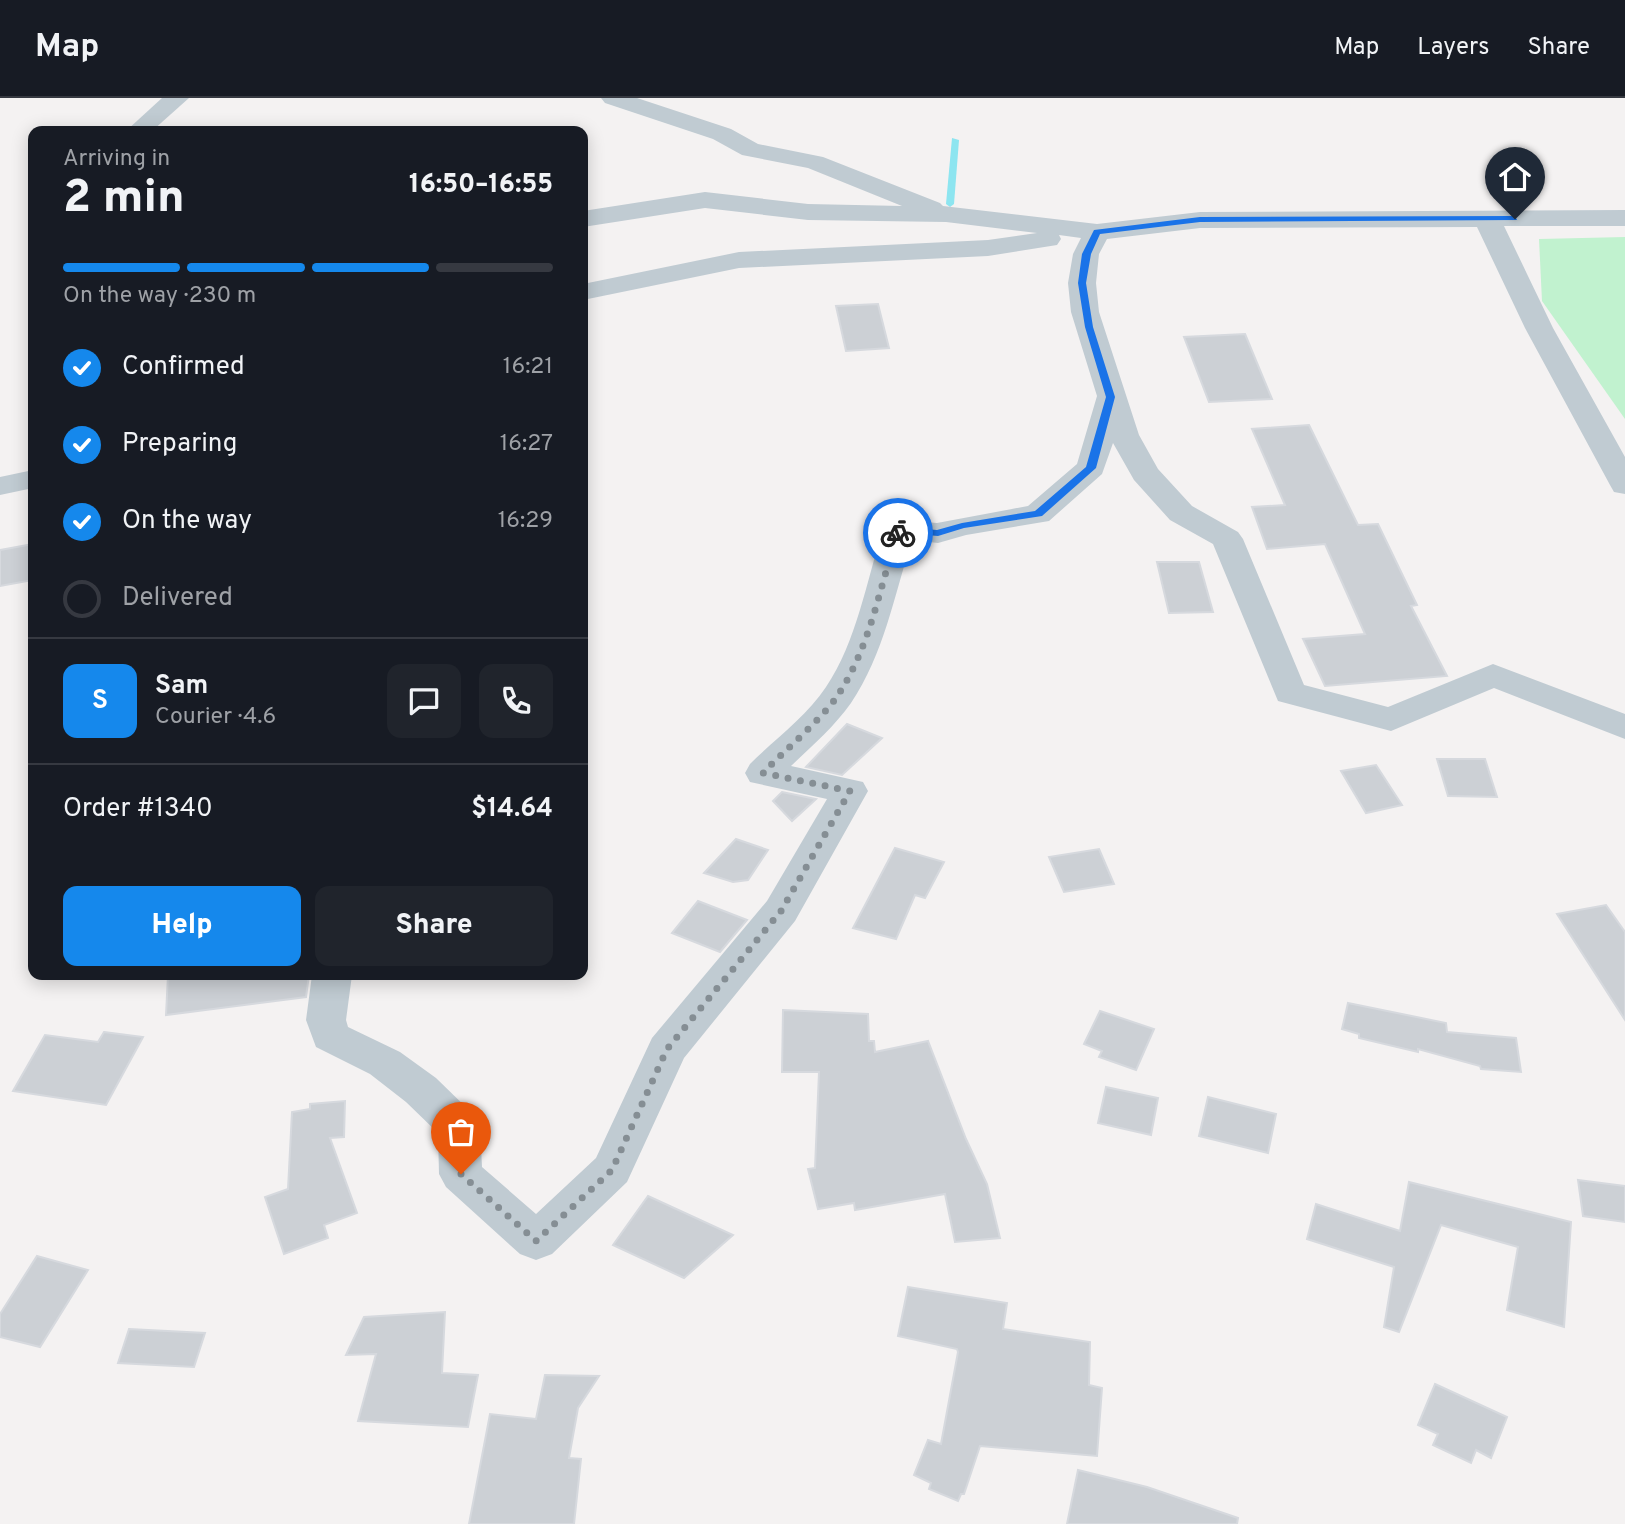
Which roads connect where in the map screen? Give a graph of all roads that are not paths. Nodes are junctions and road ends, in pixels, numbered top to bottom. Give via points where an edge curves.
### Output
1 (177, 98) edge
2 (613, 98) edge
3 (144, 126) edge
4 (946, 214) junction
5 (588, 218) edge
6 (1625, 218) edge
7 (1487, 219) junction
8 (1097, 232) junction
9 (588, 291) edge
10 (1111, 397) junction
11 (28, 480) edge
12 (1625, 485) edge
13 (0, 486) edge
14 (1625, 727) edge
15 (331, 980) edge

1 - 3 street
2 - 4 street via 722,134 751,150 814,162
4 - 5 street via 808,212 705,200
4 - 8 street
6 - 7 street
7 - 8 street via 1200,220
7 - 12 street via 1539,328
8 - 9 street via 988,248 740,260
8 - 10 street via 1086,254 1082,283 1089,327
10 - 14 street via 1124,435 1145,472 1181,513 1227,539 1290,693 1391,719 1493,675
10 - 15 street via 1091,468 1038,514 938,533 899,530 863,648 837,696 763,773 850,791 781,911 667,1049 612,1170 536,1241 461,1174 460,1127 385,1063 330,1036 326,1020
11 - 13 street

